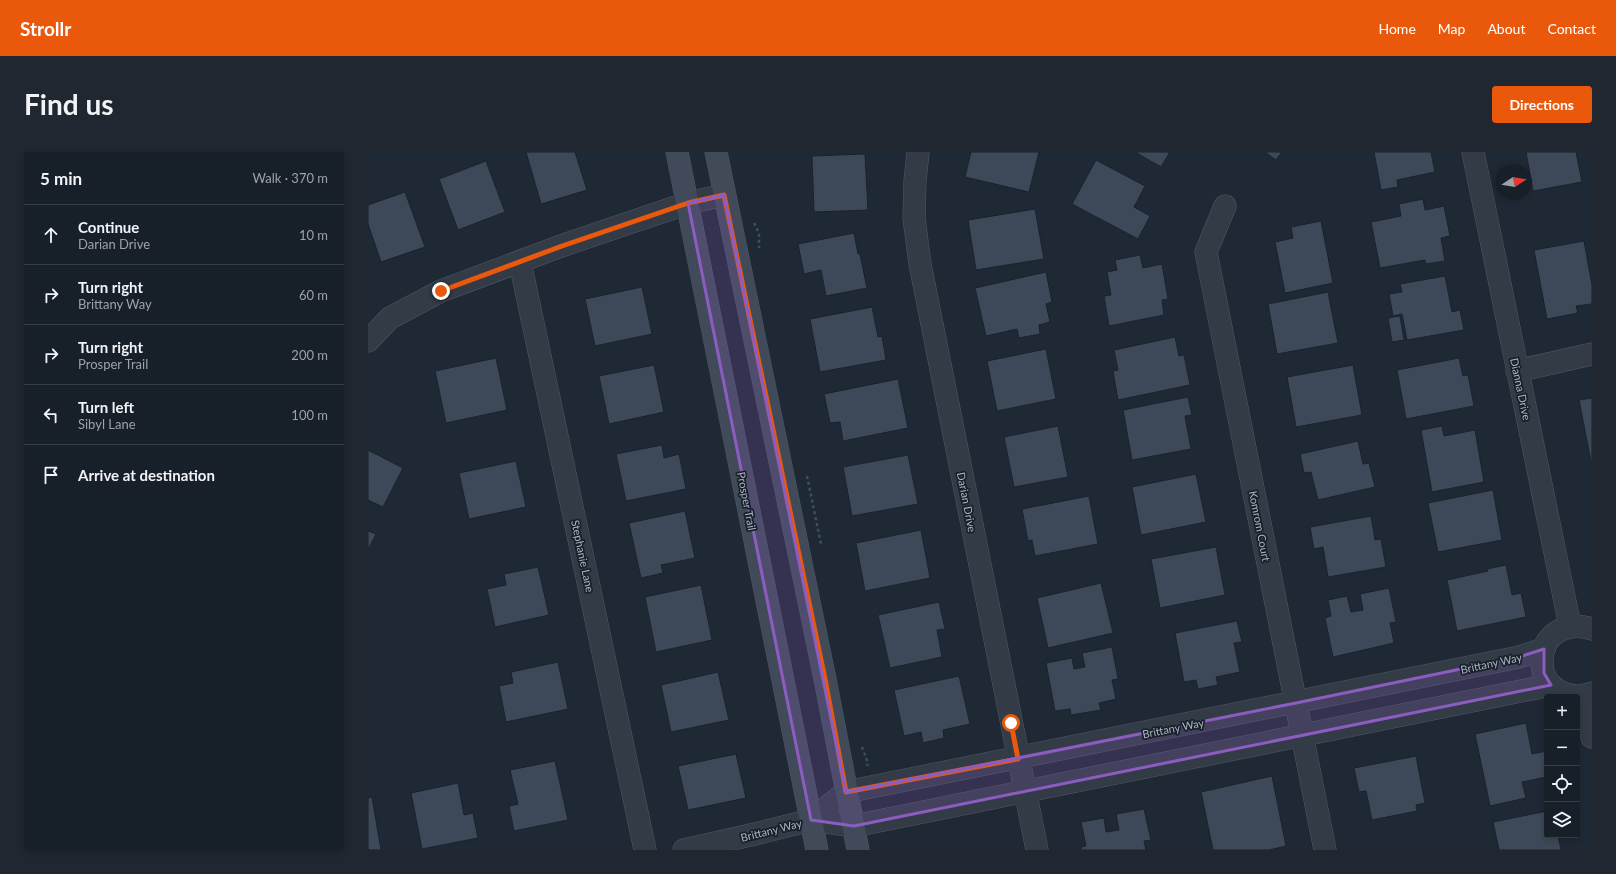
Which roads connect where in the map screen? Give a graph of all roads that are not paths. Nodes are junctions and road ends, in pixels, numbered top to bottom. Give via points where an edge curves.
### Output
1 (677, 152) edge
2 (716, 152) edge
3 (918, 152) edge
4 (1473, 152) edge
5 (724, 195) junction
6 (688, 203) junction
7 (1225, 206) dead end
8 (520, 262) junction
9 (368, 341) edge
10 (1592, 354) edge
11 (1517, 371) junction
12 (1570, 626) junction
13 (1592, 630) edge
14 (1544, 649) junction
15 (1551, 685) junction
16 (1588, 694) edge
17 (1296, 703) junction
18 (1302, 735) junction
19 (1592, 737) edge
20 (1018, 759) junction
21 (846, 792) junction
22 (1025, 792) junction
23 (811, 820) junction
24 (854, 826) junction
25 (645, 850) edge
26 (684, 850) edge
27 (817, 850) edge
28 (858, 850) edge
29 (1037, 850) edge
30 (1326, 850) edge

1 - 6 main road, Prosper Trail
2 - 5 main road
3 - 20 street, Darian Drive via 914,218 920,264
4 - 11 street, Dianna Drive
5 - 6 street
5 - 21 main road via 825,679
6 - 8 street
6 - 23 main road, Prosper Trail
7 - 17 street, Komrom Court via 1206,252
8 - 9 street via 441,291 390,318
8 - 25 street, Stephanie Lane
10 - 11 street
11 - 12 street, Dianna Drive
12 - 13 street via 1582,626
12 - 14 street via 1550,638
14 - 15 street via 1544,673
14 - 17 street, Brittany Way via 1519,658
15 - 16 street via 1571,696
15 - 18 street, Brittany Way
16 - 19 street
17 - 18 street, Komrom Court
17 - 20 street, Brittany Way
18 - 22 street, Brittany Way
18 - 30 street, Komrom Court
20 - 21 street, Brittany Way
20 - 22 street, Darian Drive
21 - 23 street, Brittany Way
21 - 24 main road
22 - 24 street, Brittany Way
22 - 29 street, Darian Drive
23 - 24 street, Brittany Way
23 - 26 street, Brittany Way
23 - 27 main road, Prosper Trail
24 - 28 main road

